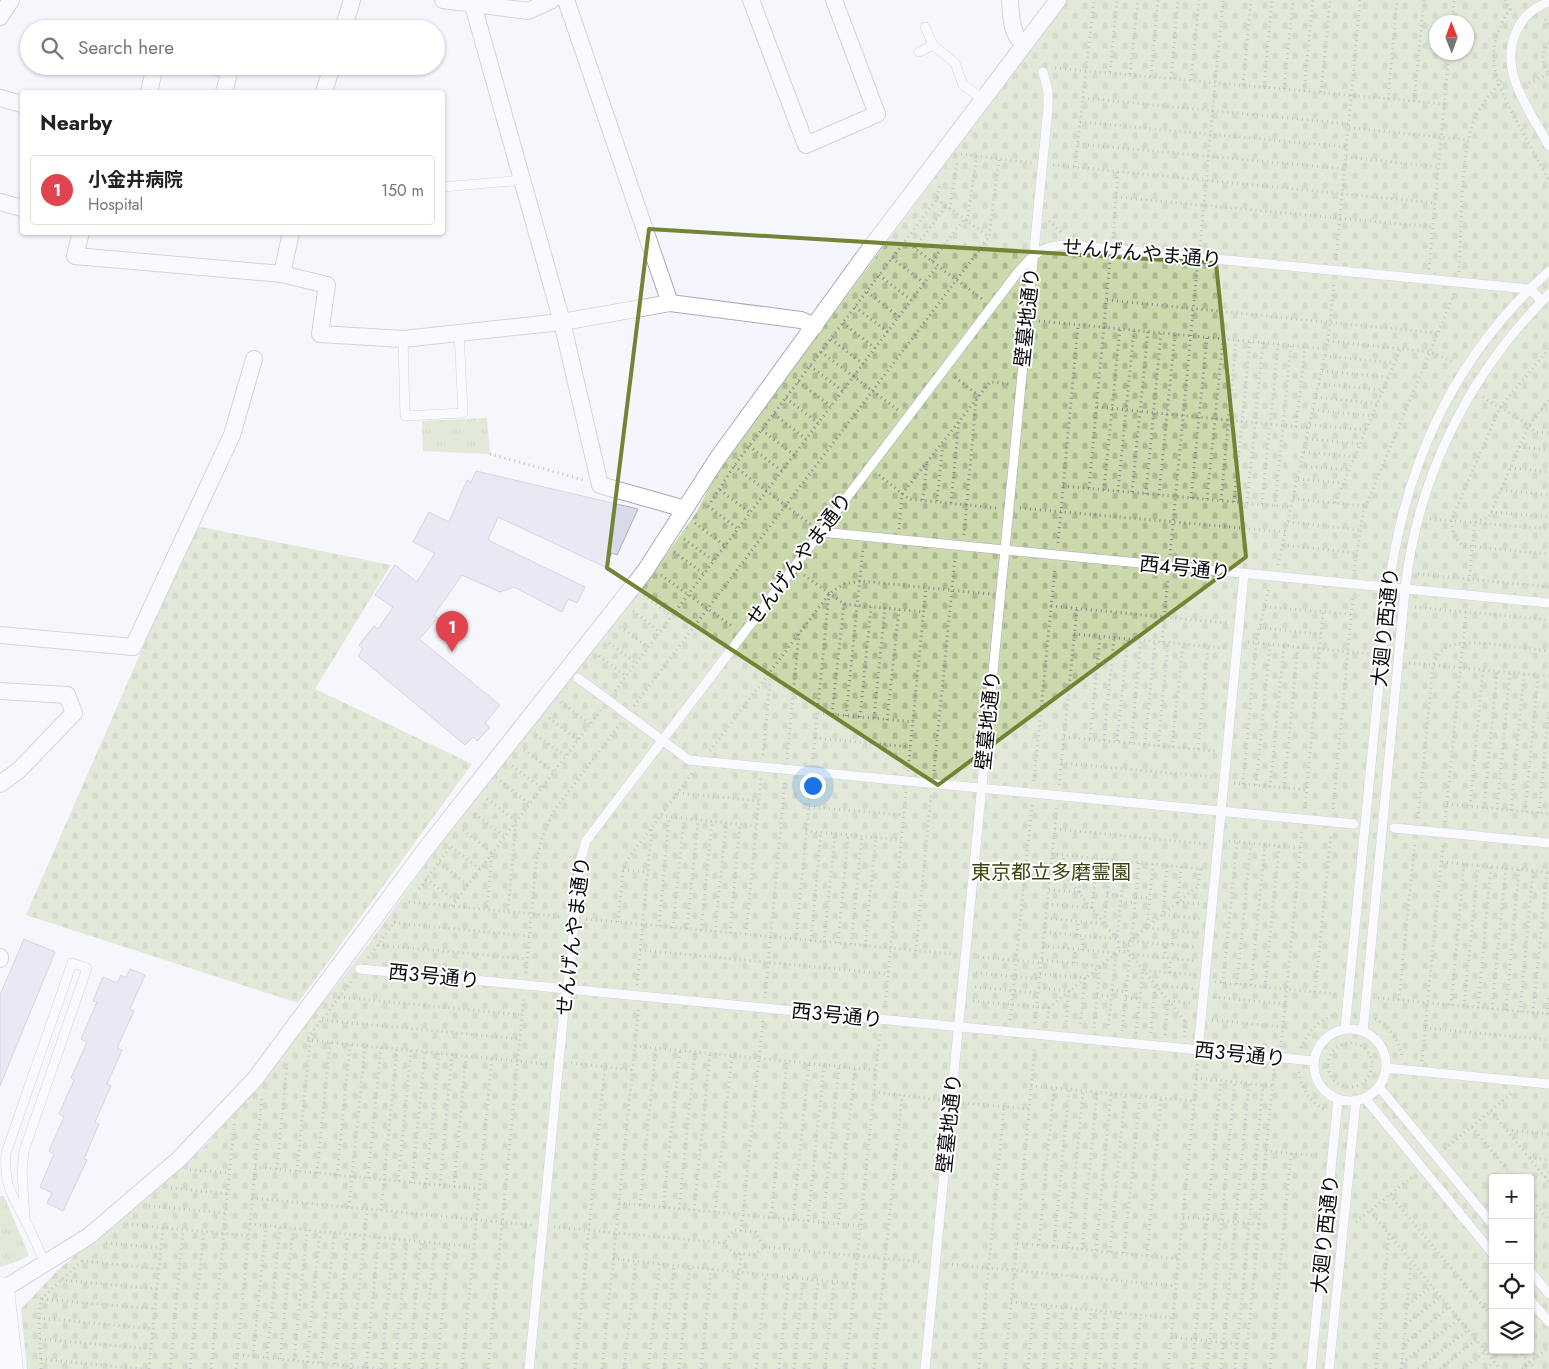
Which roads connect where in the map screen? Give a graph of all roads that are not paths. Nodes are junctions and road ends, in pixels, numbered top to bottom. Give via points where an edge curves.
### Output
1 (11, 0) edge
2 (352, 0) edge
3 (443, 0) edge
4 (552, 0) edge
5 (566, 0) edge
6 (751, 0) edge
7 (834, 0) edge
8 (1010, 0) edge
9 (1058, 0) edge
10 (1549, 2) edge
11 (1536, 3) edge
12 (473, 5) junction
13 (0, 17) edge
14 (346, 20) edge
15 (925, 27) dead end
16 (933, 45) junction
17 (1024, 45) junction
18 (919, 52) dead end
19 (1043, 72) road end
20 (153, 75) edge
21 (229, 75) edge
22 (329, 75) edge
23 (149, 90) edge
24 (225, 90) edge
25 (325, 90) edge
26 (0, 98) edge
27 (983, 99) junction
28 (20, 103) edge
29 (1549, 146) edge
30 (524, 180) junction
31 (445, 188) edge
32 (0, 202) edge
33 (20, 207) edge
34 (80, 235) edge
35 (290, 235) edge
36 (1034, 255) junction
37 (1549, 271) edge
38 (282, 274) junction
39 (1530, 289) junction
40 (1546, 297) edge
41 (670, 303) junction
42 (562, 322) junction
43 (815, 326) junction
44 (459, 333) junction
45 (403, 339) junction
46 (254, 359) dead end
47 (1426, 441) junction
48 (1442, 448) junction
49 (685, 509) junction
50 (821, 532) junction
51 (1005, 550) junction
52 (1244, 574) junction
53 (1388, 588) junction
54 (1405, 589) junction
55 (1549, 603) edge
56 (0, 635) edge
57 (578, 678) dead end
58 (0, 691) edge
59 (661, 739) junction
60 (0, 769) edge
61 (19, 770) junction
62 (1370, 779) junction
63 (1387, 781) junction
64 (0, 784) edge
65 (982, 788) junction
66 (1221, 812) junction
67 (1354, 824) dead end
68 (1394, 828) dead end
69 (1549, 843) edge
70 (360, 969) dead end
71 (567, 989) junction
72 (959, 1027) junction
73 (1345, 1029) junction
74 (1363, 1031) junction
75 (1198, 1050) junction
76 (1314, 1061) junction
77 (1386, 1068) junction
78 (1549, 1084) edge
79 (1379, 1087) junction
80 (1338, 1099) junction
81 (1360, 1099) junction
82 (1480, 1209) junction
83 (25, 1219) junction
84 (1489, 1220) edge
85 (1465, 1221) junction
86 (1324, 1243) junction
87 (1342, 1245) junction
88 (1489, 1249) edge
89 (45, 1263) junction
90 (1534, 1276) edge
91 (1, 1290) edge
92 (1549, 1294) edge
93 (1534, 1305) edge
94 (1549, 1322) edge
95 (11, 1369) edge
96 (529, 1369) edge
97 (925, 1369) edge
98 (1311, 1369) edge
99 (1330, 1369) edge

1 - 13 street
2 - 14 street
3 - 12 street
4 - 12 street via 528,11
5 - 41 street
6 - 7 street via 806,145 877,114
8 - 17 street via 1016,39
9 - 17 street
10 - 11 lane
11 - 29 lane via 1523,19 1512,41 1510,55 1512,72
12 - 30 street
15 - 16 lane
16 - 18 lane
16 - 27 lane via 954,63 963,86
17 - 27 street
19 - 36 lane, 壁墓地通り via 1048,99
20 - 23 street
21 - 24 street
22 - 25 street
26 - 28 street
27 - 43 street
30 - 31 lane
30 - 42 street
32 - 33 street
34 - 38 street via 76,256
35 - 38 street
36 - 39 lane, せんげんやま通り via 1045,247 1056,245
36 - 50 lane, せんげんやま通り
36 - 51 lane, 壁墓地通り via 1016,385
37 - 39 lane, 大廻り西通り
38 - 45 street via 328,285 320,334
39 - 40 lane
39 - 47 lane, 大廻り西通り via 1462,366
40 - 48 lane, 大廻り西通り via 1501,348 1472,390
41 - 42 street
41 - 43 street via 801,320
42 - 44 street
42 - 49 street via 600,485
43 - 49 street via 716,459
44 - 45 street
44 - 45 lane via 463,413 405,416
46 - 56 street via 232,436 133,648
47 - 48 lane
47 - 53 lane, 大廻り西通り via 1398,528
48 - 54 lane, 大廻り西通り via 1425,492
49 - 89 street via 645,571 428,846 255,1079 179,1159 89,1236
50 - 51 lane, 西４号通り
50 - 59 lane, せんげんやま通り
51 - 52 lane, 西４号通り
51 - 65 lane, 壁墓地通り
52 - 53 lane, 西４号通り via 1354,581
52 - 66 lane
53 - 54 lane, 西４号通り
53 - 62 lane, 大廻り西通り
54 - 55 lane, 西４号通り
54 - 63 lane, 大廻り西通り
57 - 59 lane
58 - 61 street via 67,695 74,713
59 - 65 lane via 689,760
59 - 71 lane, せんげんやま通り via 591,832 582,851
60 - 61 street
61 - 64 street
62 - 63 lane
62 - 73 lane, 大廻り西通り via 1345,995
63 - 74 lane, 大廻り西通り
65 - 66 lane
65 - 72 lane, 壁墓地通り
66 - 67 lane
66 - 75 lane
68 - 69 lane
70 - 71 lane, 西３号通り
71 - 72 lane, 西３号通り
71 - 96 lane, せんげんやま通り via 547,1226
72 - 75 lane, 西３号通り
72 - 97 lane, 壁墓地通り
73 - 74 lane
73 - 76 lane via 1327,1037 1318,1048
74 - 77 lane via 1373,1036 1382,1047
75 - 76 lane, 西３号通り
76 - 80 lane via 1318,1082 1327,1093
77 - 78 lane
77 - 79 lane
79 - 81 lane
79 - 82 lane
80 - 81 lane
80 - 86 lane, 大廻り西通り
81 - 85 lane
81 - 87 lane, 大廻り西通り
82 - 84 lane
82 - 85 lane
83 - 83 lane via 13,1202 5,1172 6,1153 72,963 87,968 24,1152
83 - 89 lane
85 - 88 lane
86 - 87 lane
86 - 98 lane, 大廻り西通り
87 - 99 lane, 大廻り西通り
89 - 91 street
90 - 92 lane
91 - 95 street
93 - 94 lane

